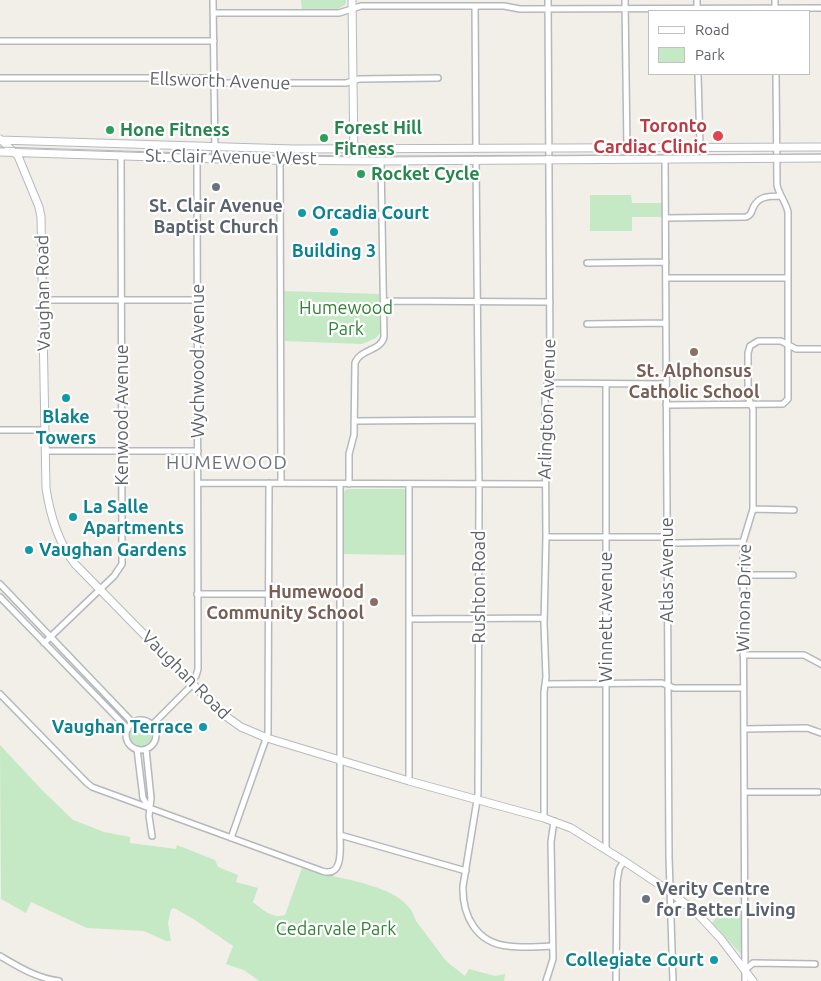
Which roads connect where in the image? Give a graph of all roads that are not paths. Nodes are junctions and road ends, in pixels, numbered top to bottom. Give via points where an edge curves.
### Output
1 (213, 0) edge
2 (352, 0) edge
3 (454, 0) edge
4 (548, 0) edge
5 (625, 0) edge
6 (697, 0) edge
7 (775, 0) edge
8 (454, 6) junction
9 (474, 6) junction
10 (352, 8) junction
11 (548, 8) junction
12 (821, 8) edge
13 (625, 10) junction
14 (697, 10) edge
15 (775, 10) edge
16 (214, 13) junction
17 (0, 41) edge
18 (214, 41) junction
19 (698, 75) edge
20 (776, 75) edge
21 (0, 78) edge
22 (438, 78) dead end
23 (214, 80) junction
24 (354, 81) junction
25 (0, 140) edge
26 (215, 146) junction
27 (776, 147) junction
28 (821, 147) edge
29 (354, 148) junction
30 (550, 148) junction
31 (700, 148) junction
32 (476, 149) junction
33 (627, 149) junction
34 (0, 152) edge
35 (14, 152) junction
36 (121, 154) junction
37 (197, 157) junction
38 (214, 158) junction
39 (777, 158) junction
40 (821, 158) edge
41 (280, 159) junction
42 (476, 159) junction
43 (665, 159) junction
44 (354, 160) junction
45 (549, 160) junction
46 (381, 161) junction
47 (781, 196) junction
48 (329, 214) dead end
49 (382, 215) junction
50 (666, 218) junction
51 (666, 262) junction
52 (587, 263) dead end
53 (666, 278) junction
54 (788, 278) junction
55 (43, 300) junction
56 (122, 300) junction
57 (198, 300) junction
58 (384, 301) junction
59 (478, 302) junction
60 (550, 302) junction
61 (666, 323) junction
62 (587, 324) dead end
63 (789, 346) junction
64 (821, 349) edge
65 (548, 383) junction
66 (606, 384) junction
67 (666, 384) junction
68 (666, 404) junction
69 (751, 404) junction
70 (478, 420) junction
71 (354, 421) junction
72 (0, 430) edge
73 (44, 430) junction
74 (45, 451) junction
75 (122, 451) junction
76 (198, 451) junction
77 (198, 483) junction
78 (269, 483) junction
79 (281, 483) junction
80 (340, 484) junction
81 (349, 484) junction
82 (409, 484) junction
83 (479, 484) junction
84 (545, 484) junction
85 (753, 509) junction
86 (794, 510) dead end
87 (546, 537) junction
88 (607, 537) junction
89 (667, 540) junction
90 (743, 542) junction
91 (744, 575) junction
92 (793, 575) dead end
93 (0, 584) edge
94 (100, 589) junction
95 (197, 594) junction
96 (270, 594) junction
97 (340, 594) junction
98 (0, 597) edge
99 (544, 618) junction
100 (410, 619) junction
101 (479, 619) junction
102 (51, 636) junction
103 (44, 643) junction
104 (744, 654) junction
105 (821, 664) edge
106 (192, 683) junction
107 (545, 684) junction
108 (606, 684) junction
109 (667, 686) junction
110 (743, 688) junction
111 (0, 694) edge
112 (133, 723) junction
113 (152, 725) junction
114 (744, 729) junction
115 (128, 730) junction
116 (821, 733) edge
117 (268, 738) junction
118 (137, 749) junction
119 (146, 749) junction
120 (340, 760) junction
121 (408, 781) junction
122 (744, 792) junction
123 (818, 792) dead end
124 (476, 800) junction
125 (150, 809) junction
126 (544, 818) junction
127 (554, 821) junction
128 (340, 834) junction
129 (152, 836) dead end
130 (231, 838) junction
131 (606, 849) junction
132 (624, 860) junction
133 (466, 872) junction
134 (670, 891) junction
135 (687, 904) junction
136 (671, 910) junction
137 (552, 946) junction
138 (0, 956) edge
139 (815, 964) dead end
140 (745, 970) junction
141 (59, 981) edge
142 (546, 981) edge
143 (616, 981) edge
144 (673, 981) edge
145 (745, 981) edge
146 (753, 981) edge

1 - 16 street
2 - 10 main road
3 - 8 street
4 - 11 street, Arlington Avenue
5 - 13 street
6 - 14 street
7 - 15 street
8 - 9 street
8 - 10 street
9 - 11 street
9 - 32 street
10 - 16 street via 339,13
10 - 24 main road
11 - 13 street
11 - 30 street, Arlington Avenue
12 - 15 street
13 - 14 street
13 - 33 street
14 - 15 street
16 - 18 street
17 - 18 street
18 - 23 street
19 - 31 street
20 - 27 street
21 - 23 street, Ellsworth Avenue
22 - 24 street, Ellsworth Avenue via 359,78
23 - 24 street, Ellsworth Avenue via 223,83
23 - 26 street
24 - 29 main road
25 - 26 main road, St. Clair Avenue West
25 - 35 main road, Vaughan Road
26 - 29 main road, St. Clair Avenue West
26 - 38 street
27 - 28 main road, St. Clair Avenue West
27 - 31 main road, St. Clair Avenue West
27 - 39 street
29 - 32 main road, St. Clair Avenue West
29 - 44 main road
30 - 32 main road, St. Clair Avenue West
30 - 33 main road, St. Clair Avenue West
30 - 45 street, Arlington Avenue
31 - 33 main road, St. Clair Avenue West
34 - 35 main road, St. Clair Avenue West
35 - 36 main road, St. Clair Avenue West
35 - 55 main road, Vaughan Road via 41,213
36 - 37 main road, St. Clair Avenue West
36 - 56 street, Kenwood Avenue
37 - 38 main road, St. Clair Avenue West
37 - 57 street, Wychwood Avenue
38 - 41 main road, St. Clair Avenue West
39 - 40 main road, St. Clair Avenue West
39 - 43 main road, St. Clair Avenue West
39 - 47 street via 777,185
41 - 44 main road, St. Clair Avenue West
41 - 79 street
42 - 45 main road, St. Clair Avenue West
42 - 46 main road, St. Clair Avenue West
42 - 59 street, Rushton Road
43 - 45 main road, St. Clair Avenue West
43 - 50 street, Atlas Avenue
44 - 46 main road, St. Clair Avenue West
45 - 60 street, Arlington Avenue
46 - 49 street
47 - 50 street via 758,200 748,217
47 - 54 street via 786,201 788,212
48 - 49 street
49 - 58 street
50 - 51 street, Atlas Avenue
51 - 52 street
51 - 53 street, Atlas Avenue
53 - 54 street
53 - 61 street, Atlas Avenue
54 - 63 street
55 - 56 street
55 - 73 main road, Vaughan Road
56 - 57 street
56 - 75 street, Kenwood Avenue
57 - 76 street, Wychwood Avenue
58 - 59 street
58 - 71 street via 384,340 360,355 355,363
59 - 60 street
59 - 70 street, Rushton Road
60 - 65 street, Arlington Avenue
61 - 62 street
61 - 67 street, Atlas Avenue
63 - 64 street
63 - 69 street via 788,399 783,404
63 - 69 street, Winona Drive via 781,341 758,341 749,348 748,397
65 - 66 street
65 - 84 street, Arlington Avenue via 545,399
66 - 67 street
66 - 88 street, Winnett Avenue
67 - 68 street, Atlas Avenue
68 - 69 street
68 - 89 street, Atlas Avenue
69 - 85 street, Winona Drive
70 - 71 street
70 - 83 street, Rushton Road
71 - 81 street
72 - 73 street
73 - 74 main road, Vaughan Road
74 - 75 street
74 - 94 main road, Vaughan Road via 48,501 60,541 74,564
75 - 76 street
75 - 94 street, Kenwood Avenue via 122,564
76 - 77 street, Wychwood Avenue
77 - 78 street
77 - 95 street, Wychwood Avenue
78 - 79 street
78 - 96 street
79 - 80 street
80 - 81 street
80 - 97 street
81 - 82 street
82 - 83 street
82 - 100 street
83 - 84 street
83 - 101 street, Rushton Road
84 - 87 street, Arlington Avenue
85 - 86 street
85 - 90 street, Winona Drive
87 - 88 street
87 - 99 street, Arlington Avenue
88 - 89 street via 661,537
88 - 108 street, Winnett Avenue
89 - 90 street
89 - 109 street, Atlas Avenue
90 - 91 street, Winona Drive
91 - 92 street
91 - 104 street, Winona Drive
93 - 102 street
94 - 102 street, Kenwood Avenue
94 - 106 main road, Vaughan Road
95 - 96 street
95 - 106 street, Wychwood Avenue via 198,669
96 - 97 street
96 - 117 street
97 - 120 street
98 - 103 street
99 - 101 street
99 - 107 street, Arlington Avenue
100 - 101 street
100 - 121 street
101 - 124 street, Rushton Road via 479,776
102 - 103 street, Kenwood Avenue
102 - 112 street
103 - 115 street
104 - 105 street via 804,655
104 - 110 street, Winona Drive
106 - 113 street
106 - 117 main road, Vaughan Road via 235,724
107 - 108 street
107 - 126 street, Arlington Avenue
108 - 109 street
108 - 131 street, Winnett Avenue
109 - 110 street
109 - 134 street, Atlas Avenue
110 - 114 street, Winona Drive
111 - 125 street via 92,787
112 - 113 street via 143,721
112 - 115 street
113 - 119 street via 155,738
114 - 116 street via 807,728
114 - 122 street, Winona Drive
115 - 118 street via 129,744
117 - 120 main road, Vaughan Road
117 - 130 street
118 - 119 street
118 - 125 street via 143,798
119 - 125 street
120 - 121 main road, Vaughan Road
120 - 128 street
121 - 124 main road, Vaughan Road
122 - 123 street
122 - 140 street, Winona Drive
124 - 126 main road, Vaughan Road
124 - 133 street, Rushton Road
125 - 129 street
125 - 130 street
126 - 127 main road, Vaughan Road
127 - 131 main road, Vaughan Road
127 - 137 street via 551,842
128 - 130 street via 339,866 331,873
128 - 133 street
131 - 132 main road, Vaughan Road
132 - 134 main road, Vaughan Road
132 - 143 street via 616,882
133 - 137 street, Rushton Road via 464,908 468,919 484,938 506,946
134 - 135 main road, Vaughan Road
134 - 136 street, Atlas Avenue
135 - 136 main road
135 - 140 main road, Vaughan Road via 711,927
136 - 144 street, Atlas Avenue
137 - 142 street via 553,958
138 - 141 street via 29,973
139 - 140 street via 753,964
140 - 145 street, Winona Drive
140 - 146 main road, Vaughan Road

